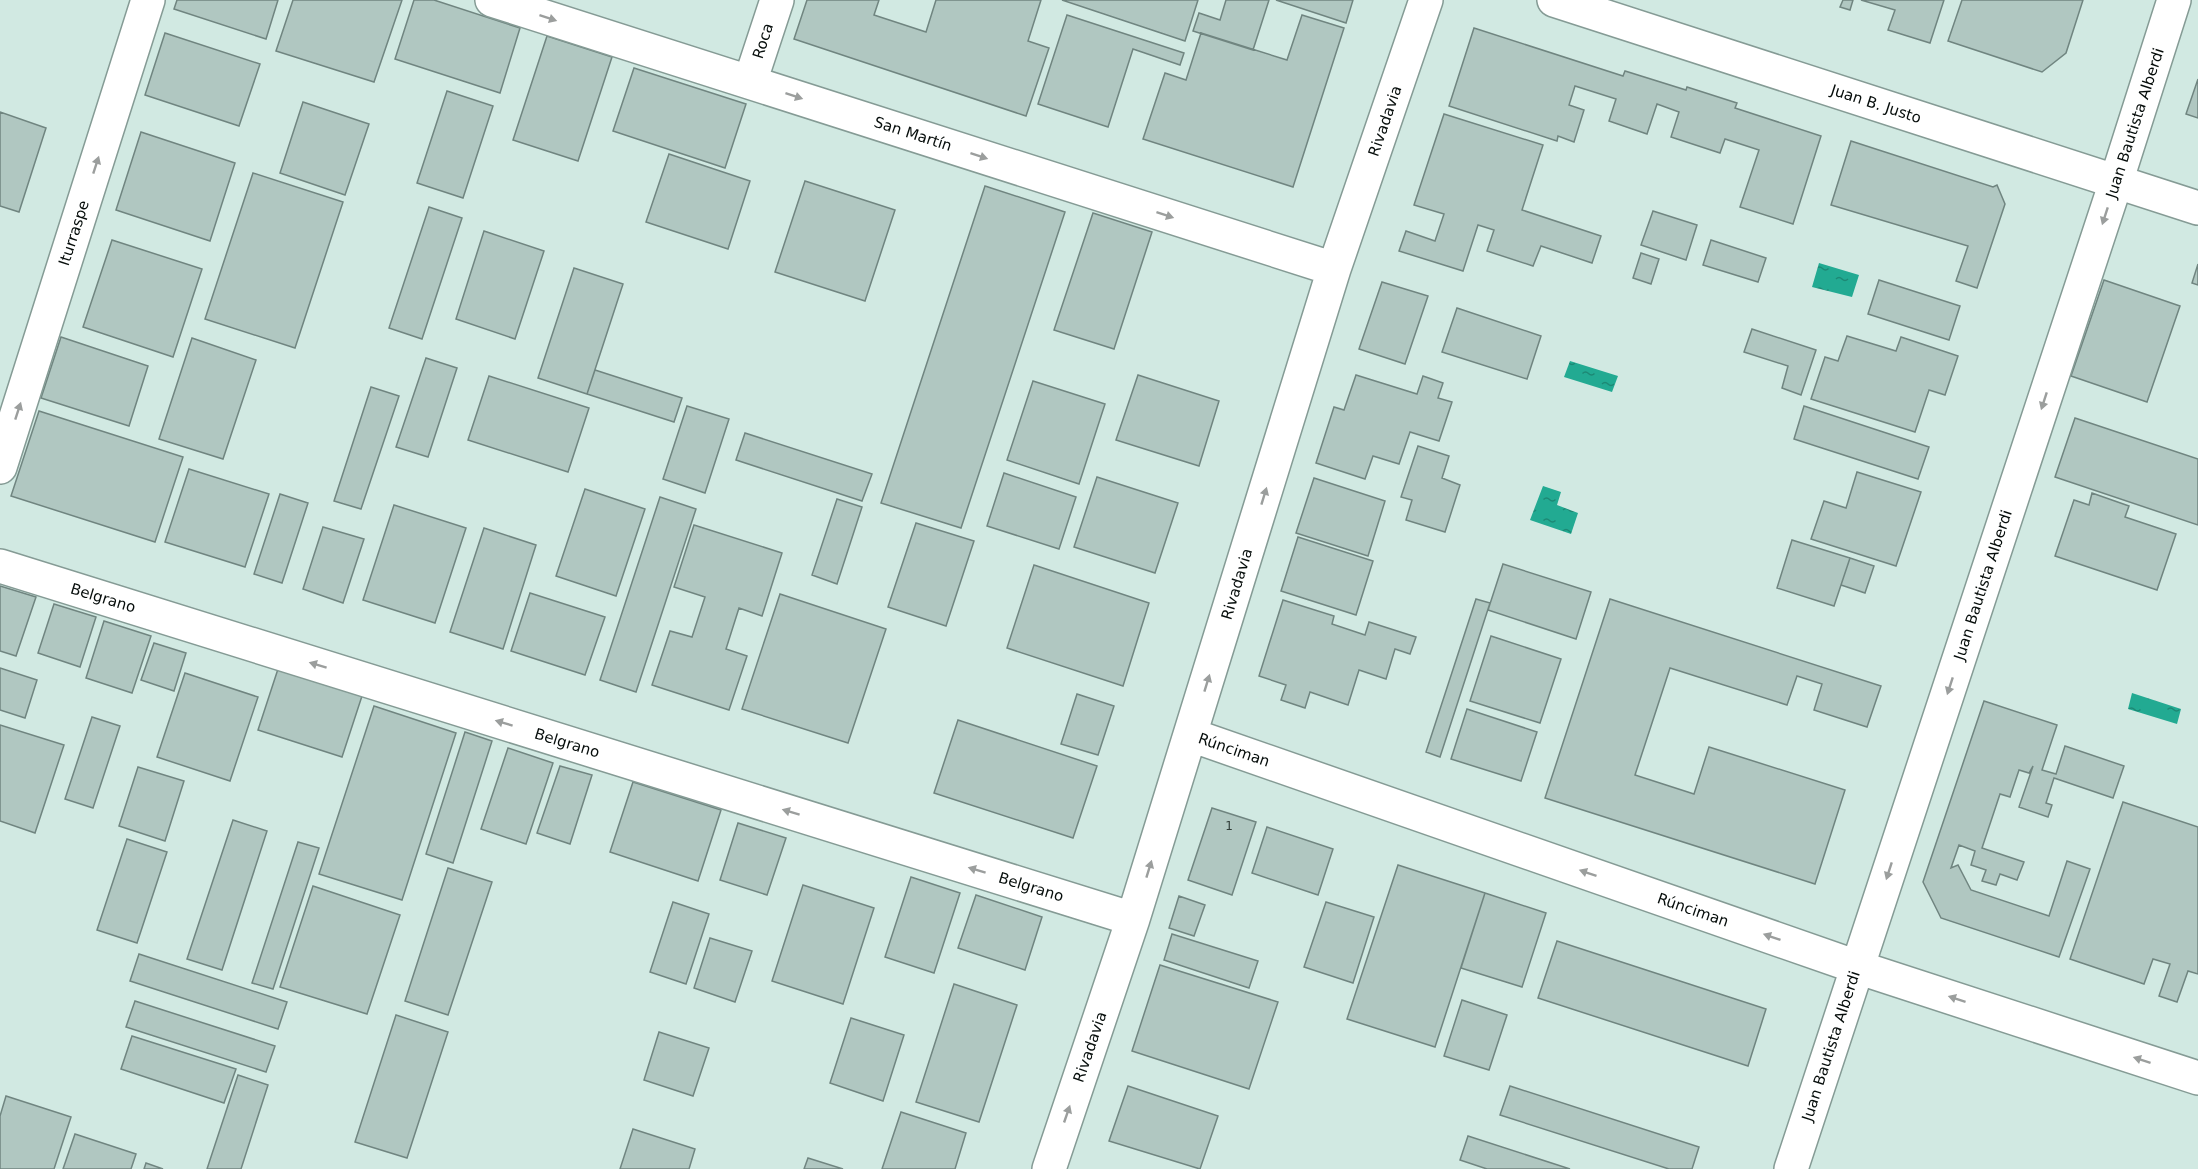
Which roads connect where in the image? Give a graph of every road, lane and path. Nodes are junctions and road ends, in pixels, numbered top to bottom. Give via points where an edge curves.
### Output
1 (148, 0) edge
2 (492, 0) edge
3 (777, 0) edge
4 (1426, 0) edge
5 (1554, 0) edge
6 (2174, 0) edge
7 (750, 82) junction
8 (2116, 182) junction
9 (2198, 208) edge
10 (1334, 269) junction
11 (0, 467) edge
12 (0, 566) edge
13 (1191, 735) junction
14 (1133, 919) junction
15 (1857, 967) junction
16 (2198, 1078) edge
17 (1049, 1169) edge
18 (1791, 1169) edge

11 -> 1 street, Iturraspe
2 -> 7 street, San Martín
3 - 7 street, Roca
4 - 10 street, Rivadavia
5 - 8 street, Juan B. Justo
6 - 8 street, Juan Bautista Alberdi
7 -> 10 street, San Martín
8 - 9 street, Juan B. Justo
8 -> 15 street, Juan Bautista Alberdi
13 -> 10 street, Rivadavia
14 -> 12 street, Belgrano
14 -> 13 street, Rivadavia
15 -> 13 street, Rúnciman
17 -> 14 street, Rivadavia
16 -> 15 street, Rúnciman
15 - 18 street, Juan Bautista Alberdi

